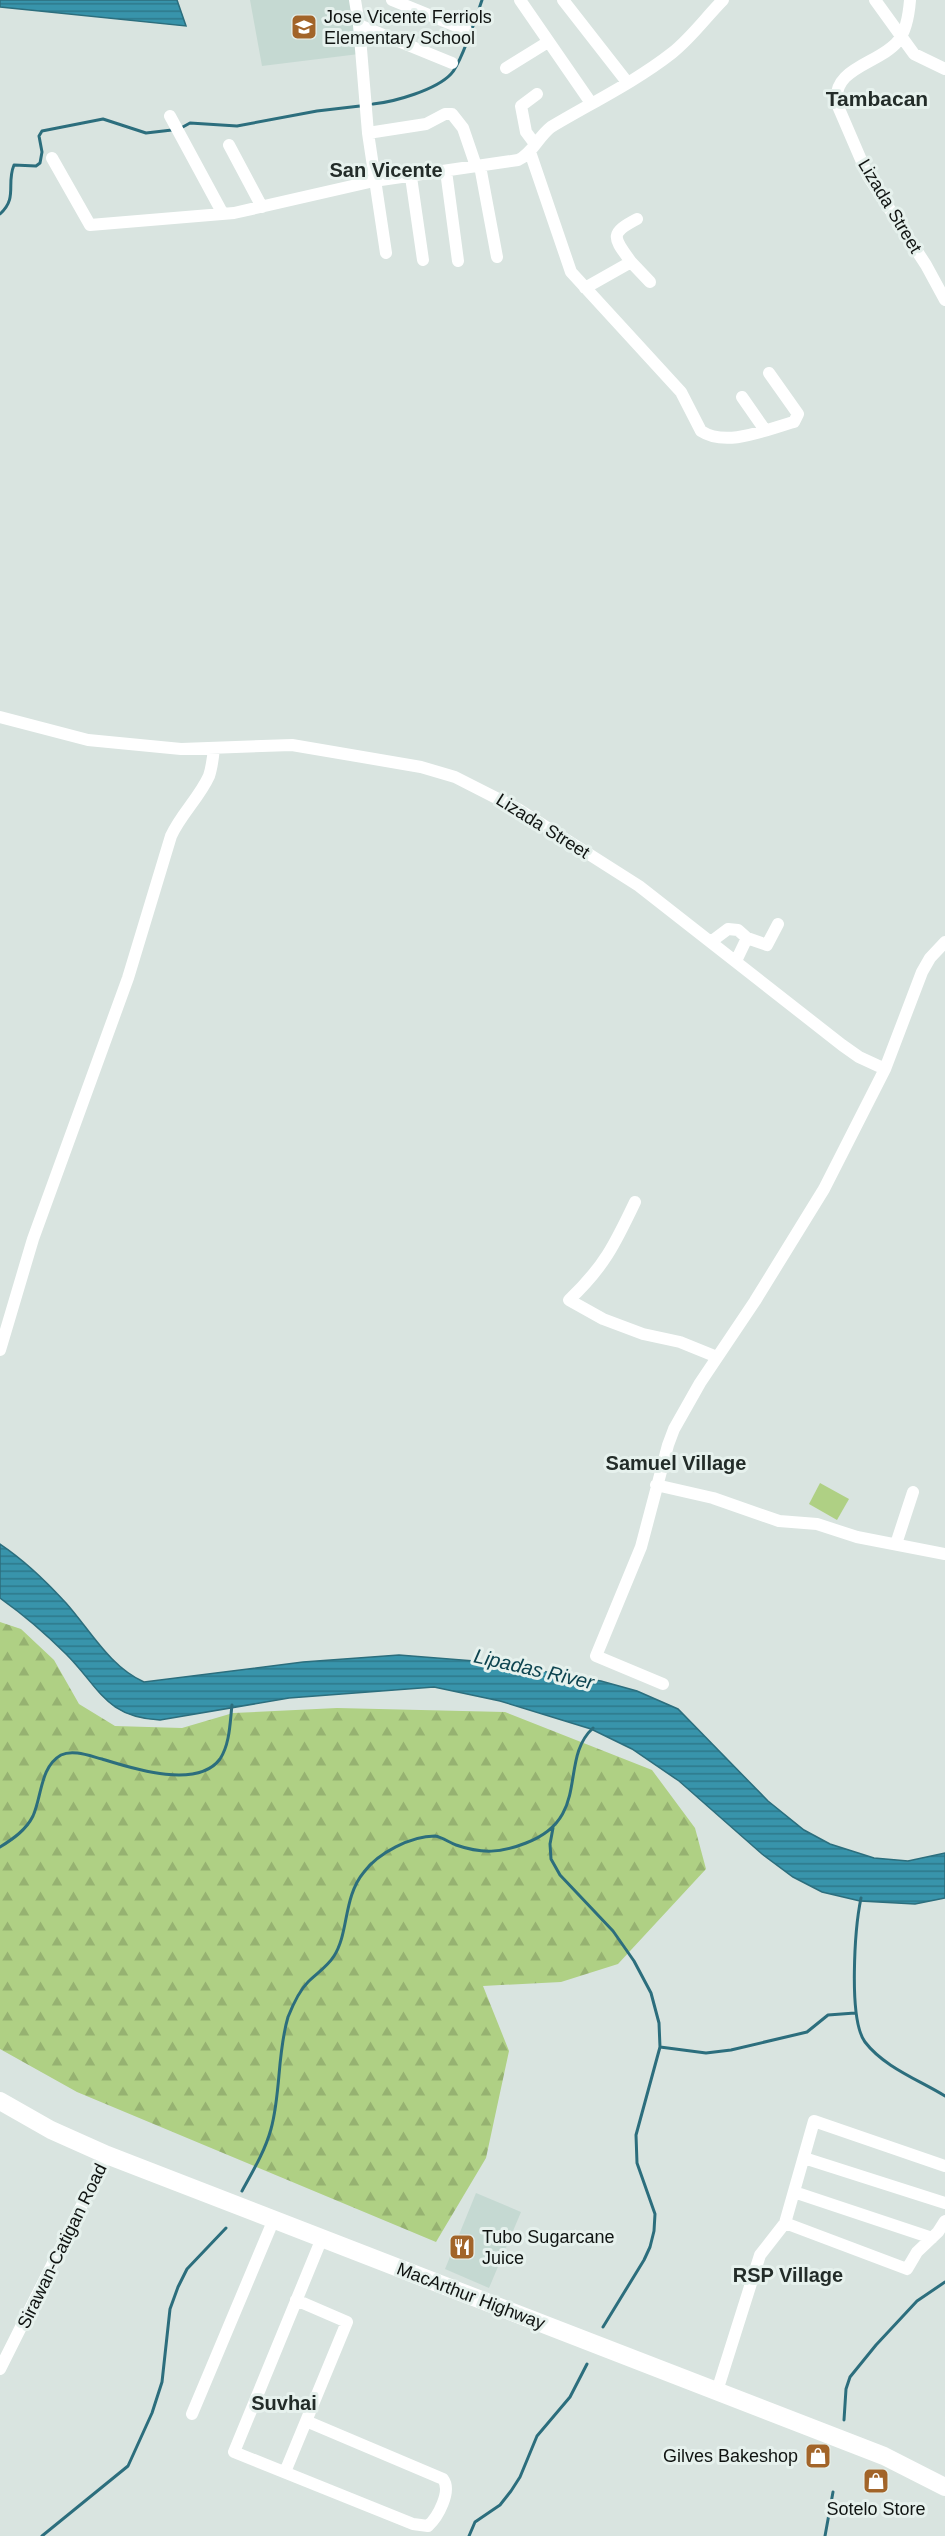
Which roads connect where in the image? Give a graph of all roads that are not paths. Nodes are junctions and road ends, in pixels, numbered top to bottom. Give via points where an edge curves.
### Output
1 (354, 0) edge
2 (392, 0) edge
3 (520, 0) edge
4 (563, 0) edge
5 (723, 0) edge
6 (875, 0) edge
7 (910, 0) edge
8 (359, 25) junction
9 (465, 30) dead end
10 (900, 38) junction
11 (548, 42) junction
12 (452, 63) dead end
13 (506, 68) dead end
14 (945, 69) edge
15 (627, 82) junction
16 (537, 94) dead end
17 (591, 103) junction
18 (170, 116) dead end
19 (368, 134) junction
20 (229, 145) dead end
21 (532, 148) junction
22 (52, 158) dead end
23 (478, 166) junction
24 (446, 171) junction
25 (411, 177) junction
26 (374, 181) junction
27 (262, 207) junction
28 (223, 214) junction
29 (637, 219) dead end
30 (386, 253) dead end
31 (497, 257) dead end
32 (423, 260) dead end
33 (458, 261) dead end
34 (631, 262) junction
35 (650, 282) dead end
36 (585, 288) junction
37 (945, 300) edge
38 (769, 373) dead end
39 (742, 397) dead end
40 (765, 430) junction
41 (0, 717) edge
42 (214, 748) junction
43 (778, 924) dead end
44 (747, 938) junction
45 (712, 941) junction
46 (945, 942) edge
47 (736, 961) junction
48 (885, 1070) junction
49 (635, 1202) dead end
50 (0, 1350) edge
51 (717, 1357) junction
52 (656, 1485) junction
53 (913, 1492) dead end
54 (896, 1544) junction
55 (945, 1554) edge
56 (663, 1684) dead end
57 (0, 2101) edge
58 (107, 2155) junction
59 (804, 2158) junction
60 (945, 2166) edge
61 (794, 2192) junction
62 (945, 2203) edge
63 (274, 2219) junction
64 (945, 2221) edge
65 (785, 2223) junction
66 (322, 2238) junction
67 (932, 2238) junction
68 (296, 2300) junction
69 (0, 2369) edge
70 (717, 2391) junction
71 (192, 2414) dead end
72 (306, 2421) junction
73 (285, 2472) junction
74 (945, 2487) edge

1 - 8 street
2 - 9 street
3 - 11 street
4 - 15 street
5 - 15 street via 673,52
6 - 10 street
7 - 10 street
8 - 12 street
8 - 19 street
10 - 14 street via 914,54
10 - 37 street, Lizada Street via 887,51 846,76 837,88 837,104 868,176
11 - 13 street
11 - 17 street
15 - 17 street
16 - 21 street via 521,106
17 - 21 street via 551,127
18 - 28 street
19 - 23 street via 426,124 452,114 463,128
19 - 26 street
20 - 27 street
21 - 23 street via 518,160
21 - 36 street via 564,259
22 - 28 street via 90,225
23 - 24 street
23 - 31 street
24 - 25 street
24 - 33 street
25 - 26 street
25 - 32 street
26 - 27 street
26 - 30 street
27 - 28 street
29 - 34 street via 619,228 617,234 618,243
34 - 35 street
34 - 36 street
36 - 40 street via 681,392 701,431 730,438
38 - 40 street via 798,414 794,422
39 - 40 street
41 - 42 street, Lizada Street via 87,740 181,749
42 - 45 street, Lizada Street via 302,747 421,767 455,777 518,809 621,875
42 - 50 street via 208,776 171,836 128,978 33,1239
43 - 44 street via 767,945
44 - 45 street via 738,930 728,929
44 - 47 street
45 - 47 street, Lizada Street
46 - 48 street via 922,972
47 - 48 street, Lizada Street via 842,1045
48 - 51 street via 824,1189
49 - 51 street via 593,1278 569,1300 603,1319
51 - 52 street via 674,1429
52 - 54 street via 713,1498 779,1521 817,1524
52 - 56 street via 641,1547 596,1656
53 - 54 street
54 - 55 street
57 - 58 highway, MacArthur Highway
58 - 63 highway, MacArthur Highway
58 - 69 street, Sirawan-Catigan Road
59 - 60 street via 814,2121
59 - 61 street
59 - 62 street
61 - 65 street
61 - 67 street
63 - 66 highway, MacArthur Highway
63 - 71 street
64 - 67 street
65 - 67 street via 907,2269
65 - 70 street via 760,2255
66 - 68 street
66 - 70 highway, MacArthur Highway
68 - 72 street via 347,2322
68 - 73 street via 234,2452
70 - 74 highway, MacArthur Highway via 890,2459
72 - 73 street
72 - 73 street via 437,2476 446,2484 446,2493 433,2521 421,2526

